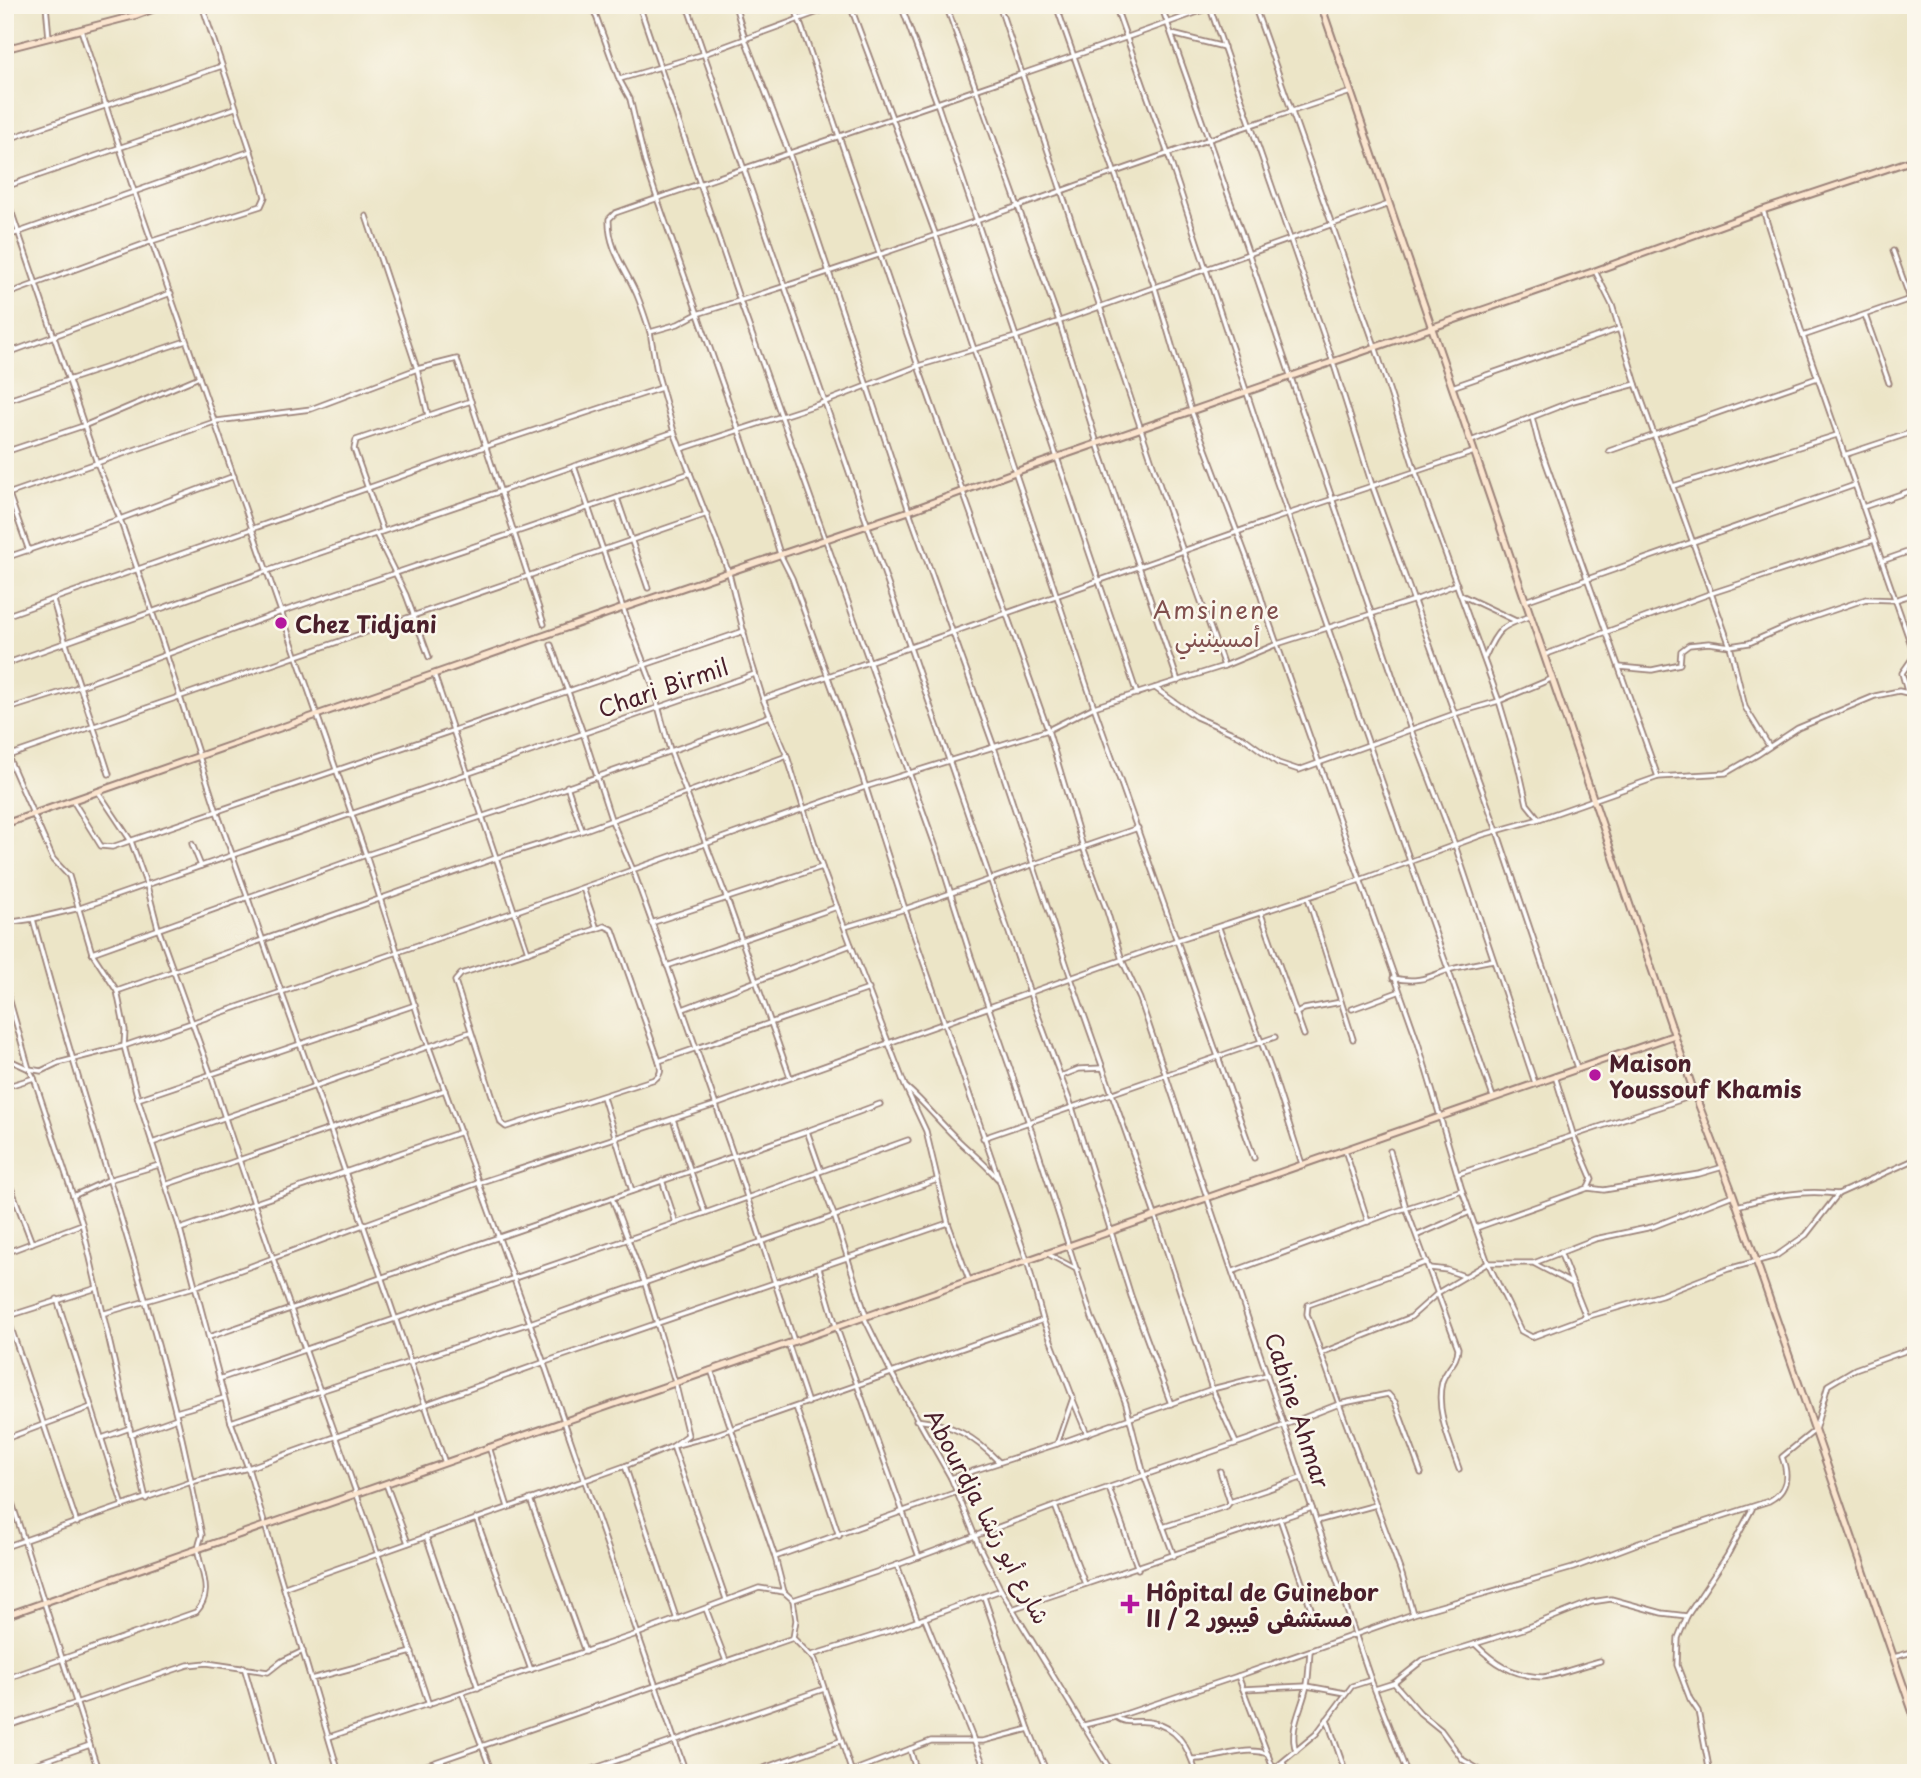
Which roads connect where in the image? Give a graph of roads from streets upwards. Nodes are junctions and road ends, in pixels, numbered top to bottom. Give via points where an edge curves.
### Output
1 (46, 5) edge
2 (164, 5) edge
3 (202, 5) edge
4 (592, 5) edge
5 (639, 5) edge
6 (687, 5) edge
7 (735, 5) edge
8 (794, 5) edge
9 (836, 5) edge
10 (850, 5) edge
11 (901, 5) edge
12 (946, 5) edge
13 (999, 5) edge
14 (1056, 5) edge
15 (1115, 5) edge
16 (1161, 5) edge
17 (1217, 5) edge
18 (1254, 5) edge
19 (1321, 5) edge
20 (1210, 7) edge
21 (799, 18) junction
22 (1168, 24) junction
23 (81, 30) junction
24 (1172, 34) junction
25 (49, 38) junction
26 (1126, 38) junction
27 (745, 39) junction
28 (1224, 47) junction
29 (5, 49) edge
30 (704, 54) junction
31 (1073, 55) junction
32 (222, 66) junction
33 (661, 68) junction
34 (1022, 72) junction
35 (619, 79) junction
36 (977, 89) junction
37 (1351, 92) junction
38 (937, 103) junction
39 (106, 105) junction
40 (235, 108) junction
41 (1293, 111) junction
42 (893, 118) junction
43 (1252, 125) junction
44 (839, 135) junction
45 (1208, 139) junction
46 (5, 140) edge
47 (120, 148) junction
48 (251, 151) junction
49 (789, 153) junction
50 (1168, 154) junction
51 (1916, 159) edge
52 (742, 168) junction
53 (1115, 174) junction
54 (700, 183) junction
55 (5, 187) edge
56 (134, 191) junction
57 (1063, 192) junction
58 (5, 193) edge
59 (657, 198) junction
60 (1389, 204) junction
61 (1019, 206) junction
62 (1763, 210) junction
63 (366, 216) dead end
64 (976, 219) junction
65 (1331, 224) junction
66 (19, 233) junction
67 (936, 233) junction
68 (5, 237) edge
69 (1289, 240) junction
70 (152, 241) junction
71 (1894, 251) dead end
72 (880, 255) junction
73 (1248, 255) junction
74 (1206, 268) junction
75 (1595, 271) junction
76 (828, 272) junction
77 (36, 284) junction
78 (784, 288) junction
79 (1155, 288) junction
80 (171, 293) junction
81 (5, 295) edge
82 (1916, 297) edge
83 (1910, 299) junction
84 (740, 301) junction
85 (1101, 307) junction
86 (696, 314) junction
87 (1865, 315) junction
88 (1916, 316) edge
89 (1059, 321) junction
90 (1432, 327) junction
91 (1619, 329) junction
92 (650, 332) junction
93 (1802, 336) junction
94 (55, 337) junction
95 (1015, 337) junction
96 (187, 341) junction
97 (1375, 346) junction
98 (974, 351) junction
99 (5, 354) edge
100 (1333, 362) junction
101 (918, 366) junction
102 (416, 369) junction
103 (1290, 376) junction
104 (199, 377) junction
105 (1817, 378) junction
106 (69, 379) junction
107 (1889, 383) dead end
108 (1636, 384) junction
109 (867, 385) junction
110 (1452, 387) junction
111 (661, 388) junction
112 (1246, 391) junction
113 (5, 401) edge
114 (471, 401) junction
115 (825, 402) junction
116 (1191, 410) junction
117 (428, 415) junction
118 (781, 417) junction
119 (1532, 417) junction
120 (216, 421) junction
121 (86, 425) junction
122 (1141, 428) junction
123 (1916, 431) edge
124 (674, 432) junction
125 (739, 432) junction
126 (1837, 435) junction
127 (1656, 436) junction
128 (1471, 441) junction
129 (1097, 443) junction
130 (484, 447) junction
131 (681, 449) junction
132 (1609, 451) dead end
133 (5, 452) edge
134 (1474, 452) junction
135 (1844, 455) junction
136 (1056, 458) junction
137 (97, 463) junction
138 (574, 466) junction
139 (1415, 470) junction
140 (690, 472) junction
141 (1015, 472) junction
142 (234, 475) junction
143 (5, 483) edge
144 (1372, 485) junction
145 (1855, 485) junction
146 (1673, 486) junction
147 (368, 488) junction
148 (1916, 489) edge
149 (499, 492) junction
150 (962, 492) junction
151 (7, 494) edge
152 (617, 498) junction
153 (1332, 500) junction
154 (1863, 507) junction
155 (588, 508) junction
156 (909, 511) junction
157 (708, 514) junction
158 (1288, 514) junction
159 (120, 519) junction
160 (866, 526) junction
161 (253, 528) junction
162 (383, 531) junction
163 (1237, 532) junction
164 (376, 534) junction
165 (513, 534) junction
166 (825, 539) junction
167 (1874, 540) junction
168 (632, 541) junction
169 (1692, 541) junction
170 (1916, 549) edge
171 (29, 551) junction
172 (604, 551) junction
173 (1183, 551) junction
174 (780, 554) junction
175 (5, 558) edge
176 (1882, 561) junction
177 (1139, 566) junction
178 (135, 569) junction
179 (267, 570) junction
180 (729, 572) junction
181 (396, 573) junction
182 (528, 577) junction
183 (1098, 580) junction
184 (1588, 580) junction
185 (1457, 584) junction
186 (648, 588) dead end
187 (1916, 593) edge
188 (1709, 594) junction
189 (1057, 595) junction
190 (1461, 595) junction
191 (53, 599) junction
192 (1415, 600) junction
193 (1895, 600) junction
194 (1525, 601) junction
195 (623, 608) junction
196 (281, 612) junction
197 (152, 613) junction
198 (1006, 614) junction
199 (1371, 614) junction
200 (1531, 615) junction
201 (5, 616) edge
202 (415, 618) junction
203 (1516, 621) junction
204 (544, 624) dead end
205 (1328, 628) junction
206 (744, 631) junction
207 (954, 632) junction
208 (1607, 632) junction
209 (65, 643) junction
210 (1277, 644) junction
211 (551, 645) dead end
212 (1730, 646) junction
213 (911, 647) junction
214 (167, 654) junction
215 (1544, 655) junction
216 (1915, 655) edge
217 (295, 656) junction
218 (429, 657) dead end
219 (1484, 659) junction
220 (869, 662) junction
221 (5, 664) edge
222 (645, 664) junction
223 (1224, 666) junction
224 (1619, 667) junction
225 (434, 674) junction
226 (755, 674) junction
227 (828, 676) junction
228 (1552, 679) junction
229 (1178, 681) junction
230 (81, 686) junction
231 (1155, 688) junction
232 (568, 690) junction
233 (1907, 691) junction
234 (1137, 694) junction
235 (1916, 695) edge
236 (179, 697) junction
237 (763, 699) junction
238 (1499, 701) junction
239 (659, 707) junction
240 (1094, 707) junction
241 (5, 710) edge
242 (316, 715) junction
243 (1454, 715) junction
244 (770, 716) junction
245 (95, 727) junction
246 (1048, 730) junction
247 (1411, 730) junction
248 (452, 731) junction
249 (583, 733) junction
250 (1370, 744) junction
251 (1769, 746) junction
252 (994, 747) junction
253 (5, 750) edge
254 (670, 750) junction
255 (787, 756) junction
256 (8, 757) junction
257 (199, 757) junction
258 (950, 761) junction
259 (1318, 763) junction
260 (335, 772) junction
261 (109, 774) dead end
262 (467, 774) junction
263 (909, 774) junction
264 (597, 776) junction
265 (1658, 777) junction
266 (567, 786) junction
267 (865, 787) junction
268 (99, 793) junction
269 (688, 793) junction
270 (1594, 800) junction
271 (74, 801) junction
272 (804, 809) junction
273 (217, 812) junction
274 (351, 813) junction
275 (35, 814) junction
276 (481, 815) junction
277 (611, 819) junction
278 (1539, 819) junction
279 (5, 824) edge
280 (1138, 828) junction
281 (582, 831) junction
282 (1497, 831) junction
283 (131, 841) junction
284 (192, 844) dead end
285 (707, 844) junction
286 (1455, 845) junction
287 (1083, 847) junction
288 (234, 855) junction
289 (366, 855) junction
290 (496, 858) junction
291 (1412, 861) junction
292 (1034, 863) junction
293 (201, 866) junction
294 (822, 867) junction
295 (633, 870) junction
296 (991, 877) junction
297 (1360, 880) junction
298 (147, 886) junction
299 (583, 888) junction
300 (951, 892) junction
301 (246, 897) junction
302 (380, 898) junction
303 (1308, 898) junction
304 (727, 899) junction
305 (837, 907) junction
306 (80, 908) junction
307 (905, 909) junction
308 (514, 912) junction
309 (1261, 914) junction
310 (33, 919) junction
311 (5, 923) edge
312 (652, 923) junction
313 (1228, 925) junction
314 (845, 927) junction
315 (158, 928) junction
316 (1219, 928) junction
317 (597, 929) junction
318 (262, 939) junction
319 (1177, 940) junction
320 (742, 941) junction
321 (851, 945) junction
322 (397, 951) junction
323 (528, 952) junction
324 (92, 953) junction
325 (1122, 960) junction
326 (1493, 960) junction
327 (667, 966) junction
328 (174, 970) junction
329 (1448, 970) junction
330 (1071, 978) junction
331 (1393, 978) junction
332 (756, 982) junction
333 (5, 984) edge
334 (869, 989) junction
335 (117, 990) junction
336 (1031, 992) junction
337 (1398, 992) junction
338 (282, 993) junction
339 (1341, 1002) junction
340 (415, 1005) junction
341 (988, 1007) junction
342 (682, 1009) junction
343 (1352, 1009) dead end
344 (1295, 1014) junction
345 (191, 1023) junction
346 (945, 1023) junction
347 (771, 1024) junction
348 (470, 1031) junction
349 (1304, 1035) dead end
350 (1675, 1035) junction
351 (1275, 1037) dead end
352 (1353, 1039) dead end
353 (1262, 1040) junction
354 (888, 1042) junction
355 (301, 1044) junction
356 (124, 1046) junction
357 (429, 1047) junction
358 (696, 1049) junction
359 (1217, 1055) junction
360 (5, 1058) edge
361 (72, 1060) junction
362 (659, 1061) junction
363 (1103, 1068) junction
364 (1577, 1068) junction
365 (29, 1069) junction
366 (211, 1075) junction
367 (1061, 1076) junction
368 (1166, 1076) junction
369 (1555, 1076) junction
370 (790, 1077) junction
371 (34, 1078) junction
372 (1535, 1083) junction
373 (905, 1086) junction
374 (5, 1087) edge
375 (316, 1087) junction
376 (445, 1090) junction
377 (1112, 1092) junction
378 (1695, 1096) junction
379 (603, 1097) junction
380 (1493, 1097) junction
381 (138, 1099) junction
382 (880, 1104) dead end
383 (715, 1105) junction
384 (1072, 1107) junction
385 (1440, 1116) junction
386 (225, 1118) junction
387 (673, 1119) junction
388 (1029, 1123) junction
389 (330, 1128) junction
390 (807, 1131) junction
391 (461, 1132) junction
392 (1574, 1137) junction
393 (616, 1138) junction
394 (983, 1138) junction
395 (908, 1140) dead end
396 (152, 1143) junction
397 (1344, 1149) junction
398 (1390, 1151) dead end
399 (734, 1157) junction
400 (240, 1158) junction
401 (1254, 1158) dead end
402 (1916, 1159) edge
403 (1302, 1164) junction
404 (159, 1165) junction
405 (1723, 1167) junction
406 (690, 1171) junction
407 (819, 1171) junction
408 (5, 1172) edge
409 (346, 1172) junction
410 (1458, 1174) junction
411 (108, 1180) junction
412 (663, 1180) junction
413 (937, 1180) junction
414 (478, 1183) junction
415 (1000, 1183) junction
416 (165, 1185) junction
417 (1588, 1188) junction
418 (1462, 1190) junction
419 (632, 1191) junction
420 (1733, 1194) junction
421 (1838, 1194) junction
422 (73, 1196) junction
423 (1206, 1197) junction
424 (612, 1198) junction
425 (747, 1198) junction
426 (254, 1203) junction
427 (1737, 1206) junction
428 (1406, 1208) junction
429 (1470, 1212) junction
430 (705, 1213) junction
431 (834, 1215) junction
432 (1155, 1215) junction
433 (1368, 1222) junction
434 (82, 1223) junction
435 (676, 1223) junction
436 (948, 1223) junction
437 (364, 1225) junction
438 (1476, 1228) junction
439 (180, 1229) junction
440 (1112, 1230) junction
441 (1418, 1234) dead end
442 (499, 1237) junction
443 (628, 1239) junction
444 (761, 1242) junction
445 (32, 1243) junction
446 (1070, 1245) junction
447 (1560, 1252) junction
448 (1046, 1253) junction
449 (5, 1254) edge
450 (273, 1258) junction
451 (849, 1258) junction
452 (1027, 1260) junction
453 (1756, 1261) junction
454 (1427, 1262) junction
455 (1488, 1263) junction
456 (1534, 1263) junction
457 (819, 1268) junction
458 (1430, 1268) junction
459 (1078, 1270) junction
460 (1234, 1271) junction
461 (1464, 1276) junction
462 (383, 1278) junction
463 (514, 1279) junction
464 (969, 1280) junction
465 (645, 1284) junction
466 (776, 1284) junction
467 (1573, 1284) junction
468 (194, 1287) junction
469 (97, 1288) junction
470 (1439, 1292) junction
471 (57, 1299) junction
472 (146, 1301) junction
473 (291, 1308) junction
474 (105, 1313) junction
475 (6, 1317) edge
476 (397, 1317) junction
477 (865, 1317) junction
478 (1586, 1317) junction
479 (1043, 1320) junction
480 (530, 1323) junction
481 (656, 1324) junction
482 (836, 1326) junction
483 (209, 1337) junction
484 (791, 1342) junction
485 (1916, 1347) edge
486 (305, 1350) junction
487 (1321, 1353) junction
488 (412, 1360) junction
489 (542, 1363) junction
490 (711, 1370) junction
491 (892, 1374) junction
492 (1267, 1375) junction
493 (219, 1379) junction
494 (675, 1382) junction
495 (858, 1385) junction
496 (1212, 1389) junction
497 (320, 1391) junction
498 (224, 1398) junction
499 (1073, 1398) junction
500 (808, 1403) junction
501 (424, 1404) junction
502 (1171, 1404) junction
503 (1339, 1404) junction
504 (91, 1407) junction
505 (796, 1407) junction
506 (176, 1415) junction
507 (1130, 1419) junction
508 (916, 1420) junction
509 (231, 1422) junction
510 (562, 1422) junction
511 (1285, 1424) junction
512 (45, 1426) junction
513 (130, 1428) junction
514 (732, 1429) junction
515 (1815, 1430) junction
516 (131, 1434) junction
517 (1087, 1434) junction
518 (102, 1437) junction
519 (335, 1437) junction
520 (5, 1439) edge
521 (1236, 1443) junction
522 (1057, 1444) junction
523 (673, 1446) junction
524 (489, 1447) junction
525 (999, 1462) junction
526 (445, 1463) junction
527 (625, 1466) junction
528 (248, 1468) junction
529 (1459, 1469) dead end
530 (1220, 1471) dead end
531 (1422, 1473) dead end
532 (1144, 1475) junction
533 (951, 1478) junction
534 (1302, 1478) junction
535 (584, 1480) junction
536 (5, 1481) edge
537 (191, 1482) junction
538 (386, 1483) junction
539 (1109, 1488) junction
540 (957, 1492) junction
541 (356, 1494) junction
542 (146, 1499) junction
543 (530, 1499) junction
544 (1230, 1502) junction
545 (1376, 1504) junction
546 (123, 1506) junction
547 (1055, 1506) junction
548 (508, 1507) junction
549 (1753, 1507) junction
550 (1312, 1508) junction
551 (903, 1512) junction
552 (476, 1518) junction
553 (1280, 1519) junction
554 (1316, 1521) junction
555 (77, 1522) junction
556 (266, 1525) junction
557 (1163, 1527) junction
558 (975, 1535) junction
559 (426, 1536) junction
560 (839, 1536) junction
561 (25, 1540) junction
562 (408, 1543) junction
563 (5, 1547) edge
564 (198, 1549) junction
565 (379, 1553) junction
566 (1174, 1556) junction
567 (775, 1557) junction
568 (919, 1557) junction
569 (897, 1565) junction
570 (1138, 1569) junction
571 (1085, 1584) junction
572 (285, 1587) junction
573 (1001, 1590) junction
574 (784, 1592) junction
575 (984, 1597) junction
576 (726, 1599) junction
577 (793, 1600) junction
578 (44, 1603) junction
579 (706, 1609) junction
580 (1013, 1609) junction
581 (1413, 1614) junction
582 (5, 1616) edge
583 (1687, 1616) junction
584 (925, 1618) junction
585 (677, 1620) junction
586 (918, 1621) junction
587 (1316, 1623) dead end
588 (637, 1634) junction
589 (1356, 1634) junction
590 (793, 1637) junction
591 (1475, 1643) junction
592 (303, 1651) junction
593 (1310, 1651) junction
594 (1916, 1651) edge
595 (412, 1652) junction
596 (585, 1652) junction
597 (812, 1655) junction
598 (1894, 1657) junction
599 (63, 1659) junction
600 (726, 1661) junction
601 (1601, 1661) dead end
602 (244, 1667) junction
603 (531, 1670) junction
604 (1238, 1676) junction
605 (5, 1679) edge
606 (311, 1679) junction
607 (1371, 1680) junction
608 (1394, 1683) junction
609 (655, 1686) junction
610 (1307, 1686) junction
611 (478, 1688) junction
612 (824, 1689) junction
613 (1243, 1689) junction
614 (1375, 1689) junction
615 (462, 1693) junction
616 (1346, 1693) junction
617 (76, 1702) junction
618 (429, 1705) junction
619 (1116, 1717) junction
620 (1327, 1719) junction
621 (1916, 1722) edge
622 (1084, 1725) junction
623 (5, 1727) edge
624 (1029, 1729) junction
625 (329, 1737) junction
626 (674, 1740) junction
627 (840, 1741) junction
628 (975, 1741) junction
629 (90, 1745) junction
630 (482, 1746) junction
631 (910, 1749) junction
632 (1296, 1751) junction
633 (1268, 1754) junction
634 (1192, 1759) junction
635 (1283, 1762) junction
636 (1343, 1765) dead end
637 (1273, 1769) junction
638 (9, 1773) edge
639 (99, 1773) edge
640 (275, 1773) edge
641 (339, 1773) edge
642 (404, 1773) edge
643 (492, 1773) edge
644 (581, 1773) edge
645 (685, 1773) edge
646 (750, 1773) edge
647 (917, 1773) edge
648 (987, 1773) edge
649 (1047, 1773) edge
650 (1112, 1773) edge
651 (1196, 1773) edge
652 (1269, 1773) edge
653 (1287, 1773) edge
654 (1407, 1773) edge
655 (1485, 1773) edge
656 (1710, 1773) edge

1 - 25 street
2 - 23 street
3 - 32 street
4 - 35 street
5 - 33 street
6 - 30 street
7 - 27 street
8 - 21 street, Cabine Ahmar
9 - 21 street
10 - 42 street
11 - 38 street
12 - 36 street
13 - 34 street
14 - 31 street
15 - 26 street
16 - 22 street
17 - 20 street
18 - 41 street
19 - 37 street
20 - 22 street
20 - 28 street
21 - 27 street
21 - 44 street, Cabine Ahmar
22 - 24 street
22 - 26 street
23 - 25 street
23 - 39 street
24 - 28 street
24 - 45 street
25 - 29 street
26 - 31 street
26 - 50 street
27 - 30 street
27 - 49 street
28 - 43 street
30 - 33 street
30 - 52 street
31 - 34 street
31 - 53 street
32 - 39 street
32 - 40 street
33 - 35 street
33 - 54 street
34 - 36 street
34 - 57 street
35 - 59 street via 630,99
36 - 38 street
36 - 61 street
37 - 41 street
37 - 60 street
38 - 42 street
38 - 64 street
39 - 46 street
39 - 47 street
40 - 47 street
40 - 48 street
41 - 43 street
41 - 65 street
42 - 44 street
42 - 67 street
43 - 45 street
43 - 69 street
44 - 49 street
44 - 72 street, Cabine Ahmar
45 - 50 street
45 - 73 street
47 - 55 street
47 - 56 street
48 - 56 street
48 - 70 street via 265,197 261,206
49 - 52 street
49 - 76 street
50 - 53 street
50 - 74 street
51 - 62 street
52 - 54 street
52 - 78 street
53 - 57 street
53 - 79 street
54 - 59 street
54 - 84 street
56 - 66 street
56 - 70 street
57 - 61 street
57 - 85 street
58 - 66 street
59 - 86 street
59 - 92 street via 609,219 614,252
60 - 65 street
60 - 90 street
61 - 64 street
61 - 89 street
62 - 75 street
62 - 93 street
63 - 102 street
64 - 67 street
64 - 95 street
65 - 69 street
65 - 97 street
66 - 68 street
66 - 77 street
67 - 72 street
67 - 98 street
69 - 73 street
69 - 100 street
70 - 77 street
70 - 80 street
71 - 83 street
72 - 76 street
72 - 101 street, Cabine Ahmar
73 - 74 street
73 - 103 street
74 - 79 street
74 - 112 street
75 - 90 street
75 - 91 street
76 - 78 street
76 - 109 street
77 - 81 street
77 - 94 street
78 - 84 street
78 - 115 street
79 - 85 street
79 - 116 street
80 - 94 street
80 - 96 street
82 - 83 street
83 - 87 street
83 - 88 street
84 - 86 street
84 - 118 street
85 - 89 street
85 - 122 street
86 - 92 street
86 - 125 street
87 - 93 street
87 - 107 street
89 - 95 street
89 - 129 street
90 - 97 street
90 - 110 street
91 - 108 street
91 - 110 street
92 - 111 street
93 - 105 street
94 - 99 street
94 - 106 street
95 - 98 street
95 - 136 street
96 - 104 street
96 - 106 street
97 - 100 street
97 - 139 street
98 - 101 street
98 - 141 street
100 - 103 street
100 - 144 street
101 - 109 street
101 - 150 street, Cabine Ahmar
102 - 114 street via 457,359
102 - 117 street
102 - 120 street via 311,409
103 - 112 street
103 - 153 street
104 - 120 street
104 - 121 street
105 - 126 street
105 - 127 street
106 - 113 street
106 - 121 street
108 - 119 street
108 - 127 street
109 - 115 street
109 - 156 street
110 - 128 street
111 - 124 street
111 - 130 street
112 - 116 street
112 - 158 street
114 - 117 street
114 - 130 street
115 - 118 street
115 - 160 street
116 - 122 street
116 - 163 street
117 - 147 street via 356,440 354,449
118 - 125 street
118 - 166 street
119 - 128 street
119 - 184 street
120 - 137 street
120 - 142 street
121 - 133 street
121 - 137 street
122 - 129 street
122 - 173 street
123 - 135 street
124 - 131 street
124 - 138 street
125 - 131 street
125 - 174 street
126 - 135 street
126 - 146 street
127 - 132 street
127 - 146 street
128 - 134 street
129 - 136 street
129 - 177 street
130 - 147 street
130 - 149 street
131 - 140 street
134 - 139 street
134 - 194 street
135 - 145 street
136 - 141 street
136 - 183 street
137 - 151 street
137 - 159 street
138 - 149 street
138 - 155 street
139 - 144 street
139 - 185 street
140 - 152 street
140 - 157 street
141 - 150 street
141 - 189 street
142 - 159 street
142 - 161 street
143 - 151 street
144 - 153 street
144 - 192 street
145 - 154 street
145 - 169 street
146 - 169 street
147 - 161 street
147 - 162 street
148 - 154 street
149 - 162 street
149 - 165 street
150 - 156 street
150 - 198 street, Cabine Ahmar
151 - 171 street
152 - 155 street
152 - 168 street
153 - 158 street
153 - 199 street
154 - 167 street
155 - 165 street
155 - 172 street
156 - 160 street
156 - 207 street
157 - 168 street
157 - 180 street
158 - 163 street
158 - 205 street
159 - 171 street
159 - 178 street
160 - 166 street
160 - 213 street
161 - 178 street
161 - 179 street
162 - 164 street
163 - 173 street
163 - 210 street
164 - 179 street
164 - 181 street
165 - 181 street
165 - 182 street
166 - 174 street
166 - 220 street
167 - 176 street
167 - 188 street
168 - 172 street
168 - 186 street
169 - 184 street
169 - 188 street
170 - 176 street
171 - 175 street
172 - 182 street
172 - 195 street
173 - 177 street
173 - 223 street
174 - 180 street
174 - 227 street
176 - 193 street
177 - 183 street
177 - 229 street
178 - 191 street
178 - 197 street
179 - 196 street
179 - 197 street
180 - 195 street
180 - 206 street
181 - 196 street
181 - 202 street
182 - 202 street
182 - 204 street
183 - 189 street
183 - 234 street
184 - 194 street
184 - 208 street
185 - 190 street
185 - 192 street
187 - 193 street
188 - 208 street
188 - 212 street
189 - 198 street
189 - 240 street
190 - 203 street
190 - 219 street
191 - 201 street
191 - 209 street
192 - 199 street
192 - 243 street
193 - 212 street via 1866,599
193 - 216 street
194 - 200 street
195 - 222 street
195 - 225 street
196 - 214 street
196 - 217 street
197 - 209 street
197 - 214 street
198 - 207 street
198 - 246 street, Cabine Ahmar
199 - 205 street
199 - 247 street
200 - 203 street
200 - 215 street
202 - 217 street
202 - 218 street
203 - 219 street via 1494,635
205 - 210 street
205 - 250 street
206 - 222 street
206 - 226 street
207 - 213 street
207 - 252 street
208 - 215 street
208 - 224 street
209 - 221 street
209 - 230 street
210 - 223 street
210 - 259 street
211 - 232 street
212 - 224 street via 1689,645 1681,651 1680,664 1652,670
212 - 251 street via 1745,707
213 - 220 street
213 - 258 street
214 - 230 street
214 - 236 street
215 - 228 street
216 - 233 street via 1902,673
217 - 236 street
217 - 242 street
219 - 238 street
220 - 227 street
220 - 263 street
222 - 232 street
222 - 239 street
223 - 229 street
224 - 265 street
225 - 242 street
225 - 248 street
226 - 237 street
226 - 239 street, Chari Birmil
227 - 237 street
227 - 267 street
228 - 238 street
228 - 270 street
229 - 231 street
230 - 241 street
230 - 245 street
231 - 234 street
231 - 259 street via 1196,717 1244,738 1278,763 1299,770
232 - 248 street
232 - 249 street
233 - 235 street
233 - 251 street via 1890,692 1833,712
234 - 240 street
236 - 245 street
236 - 257 street
237 - 244 street
238 - 243 street
238 - 278 street via 1527,804
239 - 249 street, Chari Birmil
239 - 254 street
240 - 246 street
240 - 280 street
242 - 257 street
242 - 260 street
243 - 247 street
243 - 282 street
244 - 254 street
244 - 255 street
245 - 256 street
245 - 261 street
246 - 252 street
246 - 287 street, Cabine Ahmar
247 - 250 street
247 - 286 street
248 - 260 street
248 - 262 street
249 - 262 street, Chari Birmil
249 - 264 street
250 - 259 street
250 - 291 street
251 - 265 street via 1726,773
252 - 258 street
252 - 292 street
253 - 256 street
254 - 264 street
254 - 269 street
255 - 269 street
255 - 272 street
256 - 275 street
257 - 268 street
257 - 273 street
258 - 263 street
258 - 296 street
259 - 297 street
260 - 273 street
260 - 274 street
262 - 274 street, Chari Birmil
262 - 276 street
263 - 267 street
263 - 300 street
264 - 266 street
264 - 277 street
265 - 270 street
266 - 276 street
266 - 281 street
267 - 272 street
267 - 307 street
268 - 271 street
268 - 283 street
269 - 277 street
269 - 285 street
270 - 278 street
270 - 350 street
271 - 275 street
271 - 283 street via 101,846
272 - 285 street
272 - 294 street
273 - 283 street
273 - 288 street
274 - 288 street, Chari Birmil
274 - 289 street
275 - 279 street
275 - 306 street via 53,859 69,876
276 - 289 street
276 - 290 street
277 - 281 street
277 - 295 street
278 - 282 street
280 - 287 street
280 - 319 street
281 - 290 street
282 - 286 street
282 - 364 street
283 - 298 street
284 - 293 street
285 - 295 street
285 - 304 street
286 - 291 street
286 - 326 street
287 - 292 street
287 - 325 street, Cabine Ahmar
288 - 293 street, Chari Birmil
288 - 301 street
289 - 301 street
289 - 302 street
290 - 302 street
290 - 308 street
291 - 297 street
291 - 329 street
292 - 296 street
292 - 330 street
293 - 298 street, Chari Birmil
294 - 304 street
294 - 305 street
295 - 299 street
295 - 312 street
296 - 300 street
296 - 336 street
297 - 303 street
297 - 331 street
298 - 306 street, Chari Birmil
298 - 315 street
299 - 308 street
299 - 317 street
300 - 307 street
300 - 341 street
301 - 315 street
301 - 318 street
302 - 318 street
302 - 322 street
303 - 309 street
303 - 339 street
304 - 312 street
304 - 320 street
305 - 314 street
305 - 320 street
306 - 310 street, Chari Birmil
306 - 324 street
307 - 314 street
307 - 346 street
308 - 322 street
308 - 323 street
309 - 313 street
309 - 344 street
310 - 311 street, Chari Birmil
310 - 361 street
312 - 327 street
313 - 316 street
313 - 319 street
314 - 321 street
315 - 324 street
315 - 328 street
316 - 319 street
316 - 353 street
317 - 323 street
317 - 362 street via 613,930
318 - 328 street
318 - 338 street
319 - 325 street
319 - 359 street
320 - 327 street
320 - 332 street
321 - 332 street
321 - 334 street
322 - 338 street
322 - 340 street
323 - 348 street via 457,978
324 - 335 street
325 - 330 street
325 - 368 street, Cabine Ahmar
326 - 329 street
326 - 372 street
327 - 342 street
328 - 335 street
328 - 345 street
329 - 331 street via 1429,979
329 - 380 street
330 - 336 street
330 - 363 street
331 - 337 street
332 - 342 street
332 - 347 street
333 - 365 street
334 - 347 street
334 - 354 street
335 - 356 street
336 - 341 street
336 - 367 street
337 - 343 street
337 - 385 street
338 - 345 street
338 - 355 street
339 - 344 street
339 - 352 street
340 - 355 street
340 - 357 street
341 - 346 street
341 - 388 street
342 - 358 street
344 - 349 street
345 - 356 street
345 - 366 street
346 - 354 street
346 - 394 street
347 - 358 street
347 - 370 street
348 - 357 street
348 - 379 street via 506,1127
350 - 364 street
350 - 378 street
351 - 353 street
353 - 359 street
353 - 403 street
354 - 370 street
354 - 373 street
355 - 366 street
355 - 375 street
356 - 361 street
356 - 381 street
357 - 375 street
357 - 376 street
358 - 362 street
358 - 383 street
359 - 368 street
359 - 401 street
360 - 365 street
361 - 365 street via 41,1071
361 - 411 street
362 - 379 street via 661,1070 655,1079
363 - 367 street via 1079,1069
363 - 377 street
364 - 369 street
365 - 371 street
366 - 381 street
366 - 386 street
367 - 384 street
368 - 377 street
368 - 423 street, Cabine Ahmar
369 - 372 street
369 - 392 street
370 - 383 street
371 - 374 street
371 - 422 street
372 - 380 street
373 - 413 street via 926,1131
373 - 415 street
375 - 386 street
375 - 389 street
376 - 389 street
376 - 391 street
377 - 384 street
377 - 432 street
378 - 392 street
378 - 405 street
379 - 393 street
380 - 385 street
381 - 396 street
382 - 390 street
383 - 387 street
383 - 399 street
384 - 388 street
384 - 440 street
385 - 397 street
385 - 410 street
386 - 396 street
386 - 400 street
387 - 393 street
387 - 406 street
388 - 394 street
388 - 446 street
389 - 400 street
389 - 409 street
390 - 399 street
390 - 407 street, Abourdja شارع أبو رتشا
391 - 409 street
391 - 414 street
392 - 410 street
392 - 417 street via 1592,1179
393 - 414 street
393 - 419 street
394 - 415 street
395 - 407 street
396 - 404 street
397 - 403 street
397 - 433 street
398 - 428 street
399 - 406 street
399 - 425 street
400 - 416 street
400 - 426 street
402 - 421 street
403 - 423 street
404 - 411 street
404 - 416 street
405 - 417 street via 1630,1186
405 - 420 street
406 - 412 street
406 - 430 street
407 - 425 street
407 - 431 street, Abourdja شارع أبو رتشا
408 - 445 street
409 - 426 street
409 - 437 street
410 - 418 street
411 - 422 street
411 - 472 street
412 - 419 street
412 - 435 street
413 - 431 street
413 - 436 street
414 - 437 street
414 - 442 street
415 - 452 street
416 - 439 street
417 - 438 street
418 - 428 street
418 - 429 street
419 - 424 street
420 - 427 street
420 - 447 street via 1652,1227 1594,1239
421 - 427 street via 1784,1193
421 - 453 street via 1795,1244
422 - 434 street
423 - 432 street
423 - 460 street, Cabine Ahmar
424 - 442 street
424 - 443 street
425 - 430 street
425 - 444 street
426 - 439 street
426 - 450 street
427 - 453 street
428 - 433 street
428 - 454 street
429 - 438 street
429 - 441 street
430 - 435 street
431 - 444 street
431 - 451 street, Abourdja شارع أبو رتشا
432 - 440 street
432 - 496 street
433 - 460 street
434 - 445 street
434 - 469 street
435 - 443 street
436 - 451 street
436 - 464 street
437 - 450 street
437 - 462 street
438 - 455 street
439 - 468 street
440 - 446 street
440 - 502 street
442 - 462 street
442 - 463 street
443 - 463 street
443 - 465 street
444 - 465 street
444 - 466 street
445 - 449 street
446 - 448 street
446 - 459 street
447 - 456 street
447 - 467 street
448 - 452 street
448 - 459 street
450 - 468 street
450 - 473 street
451 - 457 street
451 - 477 street, Abourdja شارع أبو رتشا
452 - 464 street
452 - 479 street
453 - 478 street
453 - 515 street
454 - 458 street
454 - 487 street via 1308,1305
455 - 456 street
455 - 461 street
455 - 478 street via 1525,1334 1532,1337
456 - 467 street
457 - 466 street
457 - 482 street
458 - 461 street
458 - 470 street
459 - 507 street
460 - 492 street, Cabine Ahmar
461 - 470 street
462 - 473 street
462 - 476 street
463 - 476 street
463 - 480 street
464 - 477 street
465 - 480 street
465 - 481 street
466 - 481 street
466 - 484 street
467 - 478 street
468 - 472 street
468 - 483 street
469 - 471 street
469 - 474 street
470 - 487 street via 1411,1317
470 - 529 street via 1459,1351 1443,1380 1442,1408
471 - 475 street
471 - 504 street
472 - 474 street
472 - 506 street
473 - 483 street
473 - 486 street
474 - 513 street
475 - 512 street
476 - 486 street
476 - 488 street
477 - 482 street
477 - 491 street, Abourdja شارع أبو رتشا
479 - 491 street
479 - 499 street
480 - 488 street
480 - 489 street
481 - 489 street
481 - 494 street
482 - 484 street
482 - 495 street
483 - 493 street
484 - 490 street
484 - 500 street
485 - 515 street via 1855,1369 1828,1385
486 - 493 street
486 - 497 street
487 - 503 street
488 - 497 street
488 - 501 street
489 - 501 street
489 - 510 street
490 - 494 street
490 - 514 street
491 - 495 street
491 - 508 street, Abourdja شارع أبو رتشا
492 - 496 street
492 - 511 street, Cabine Ahmar
493 - 498 street
494 - 510 street
494 - 523 street via 688,1436
495 - 500 street
495 - 551 street
496 - 502 street
496 - 521 street
497 - 509 street
497 - 519 street
498 - 506 street
498 - 509 street
499 - 517 street
499 - 522 street
500 - 505 street
501 - 519 street
501 - 526 street
502 - 507 street
503 - 511 street
503 - 531 street via 1388,1395 1395,1402
503 - 545 street
504 - 512 street
504 - 518 street
505 - 514 street
505 - 560 street
506 - 516 street
506 - 537 street
507 - 517 street
507 - 532 street
508 - 525 street via 971,1436
508 - 533 street, Abourdja شارع أبو رتشا
509 - 528 street
510 - 524 street
510 - 535 street
511 - 521 street
511 - 534 street, Cabine Ahmar
512 - 520 street
512 - 555 street
513 - 516 street
513 - 518 street
514 - 523 street
514 - 567 street
515 - 549 street via 1782,1457 1788,1472 1776,1497
515 - 598 street
516 - 542 street
517 - 522 street
518 - 546 street
519 - 528 street
519 - 541 street
521 - 532 street
522 - 525 street
523 - 527 street
523 - 576 street
524 - 526 street
524 - 548 street
525 - 533 street
526 - 538 street
527 - 535 street
527 - 585 street
528 - 537 street
528 - 556 street
530 - 544 street
532 - 539 street
532 - 557 street
533 - 540 street, Abourdja شارع أبو رتشا
534 - 544 street
534 - 550 street, Cabine Ahmar
535 - 543 street
535 - 588 street
536 - 561 street
537 - 542 street
537 - 564 street via 202,1535
538 - 541 street
538 - 562 street
539 - 547 street
539 - 570 street
540 - 551 street
540 - 558 street, Abourdja شارع أبو رتشا
541 - 556 street
541 - 565 street
542 - 546 street
543 - 548 street
543 - 596 street
544 - 557 street
545 - 554 street
545 - 581 street
546 - 555 street
547 - 558 street
547 - 571 street
548 - 552 street
549 - 581 street via 1573,1568
549 - 583 street
550 - 553 street
550 - 554 street, Cabine Ahmar
551 - 560 street
551 - 568 street
552 - 559 street
552 - 603 street
553 - 566 street
553 - 587 street
554 - 589 street, Cabine Ahmar
555 - 561 street
556 - 564 street
556 - 572 street
557 - 566 street
558 - 568 street
558 - 573 street, Abourdja شارع أبو رتشا
559 - 562 street
559 - 611 street
560 - 567 street
561 - 563 street
561 - 578 street
562 - 565 street
564 - 578 street
564 - 599 street via 207,1584 199,1610
565 - 572 street
565 - 595 street
566 - 570 street
567 - 574 street
568 - 569 street
569 - 577 street
569 - 586 street
570 - 571 street
571 - 580 street
572 - 592 street
573 - 575 street
573 - 580 street, Abourdja شارع أبو رتشا
574 - 576 street via 759,1588
574 - 577 street
575 - 584 street
575 - 624 street
576 - 579 street
577 - 590 street
578 - 582 street
578 - 599 street
579 - 585 street
579 - 600 street
580 - 622 street, Abourdja شارع أبو رتشا
581 - 589 street
583 - 591 street via 1611,1599
583 - 656 street via 1678,1638 1677,1665 1698,1711
584 - 586 street
584 - 628 street
585 - 588 street
586 - 597 street
588 - 596 street
588 - 609 street
589 - 593 street
589 - 607 street, Cabine Ahmar
590 - 597 street
590 - 600 street
591 - 601 street via 1500,1666 1544,1677
591 - 608 street via 1423,1660
592 - 602 street via 268,1672
592 - 606 street
593 - 604 street
593 - 610 street
594 - 598 street
595 - 606 street
595 - 618 street
596 - 603 street
597 - 612 street
598 - 621 street
599 - 605 street
599 - 617 street
600 - 609 street
602 - 617 street via 188,1665
602 - 640 street
603 - 611 street
604 - 613 street
604 - 619 street
606 - 625 street
607 - 614 street, Cabine Ahmar
607 - 616 street
608 - 614 street
608 - 655 street via 1441,1730 1463,1760
609 - 626 street
609 - 630 street
610 - 613 street
610 - 616 street
610 - 632 street via 1295,1726
611 - 615 street
612 - 626 street
612 - 627 street
613 - 633 street
614 - 654 street, Cabine Ahmar
615 - 618 street
615 - 630 street
616 - 620 street
617 - 623 street
617 - 629 street
618 - 625 street
619 - 622 street
619 - 634 street via 1124,1722 1151,1722 1178,1734
620 - 632 street
620 - 636 street
622 - 650 street, Abourdja شارع أبو رتشا
624 - 628 street
624 - 649 street
625 - 641 street
626 - 644 street
626 - 645 street
627 - 631 street via 851,1770
627 - 646 street
628 - 631 street via 940,1739
628 - 648 street
629 - 638 street
629 - 639 street
630 - 642 street
630 - 643 street
631 - 647 street
632 - 635 street
633 - 634 street via 1250,1750
633 - 637 street
634 - 651 street
635 - 637 street
635 - 653 street
637 - 652 street

